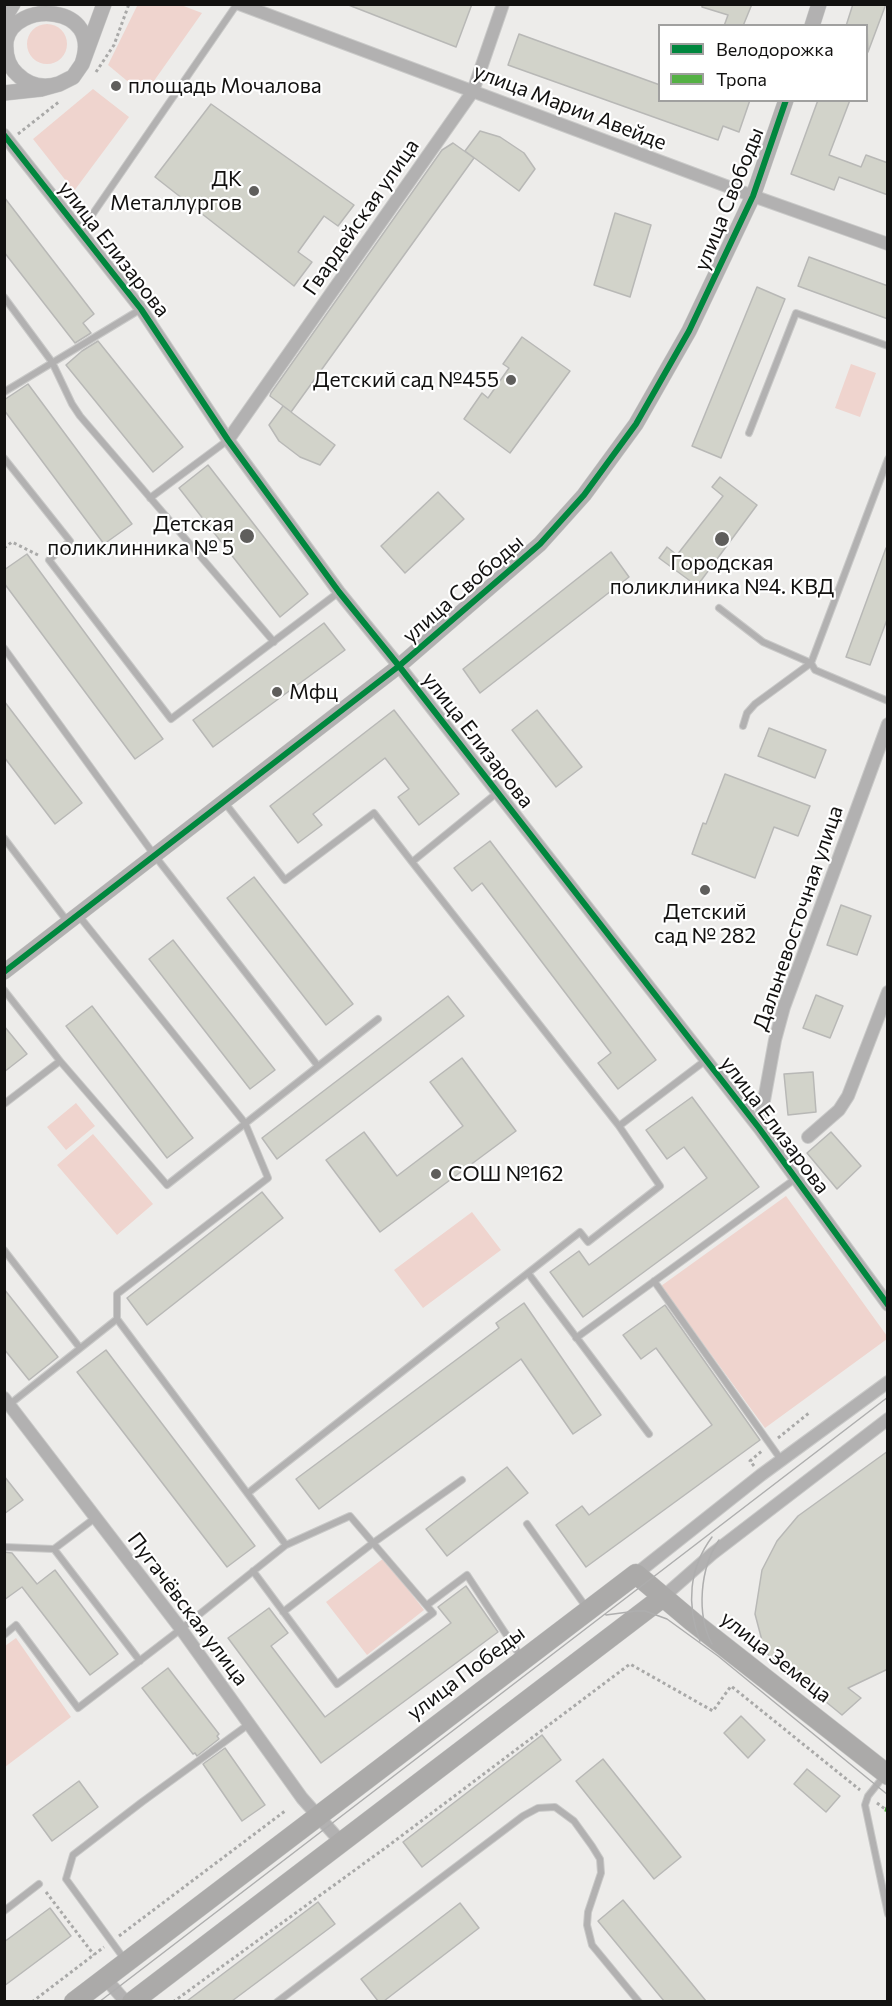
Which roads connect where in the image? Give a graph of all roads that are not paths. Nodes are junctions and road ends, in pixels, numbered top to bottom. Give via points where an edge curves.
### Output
1 (104, 4) edge
2 (238, 4) edge
3 (502, 4) edge
4 (819, 4) edge
5 (18, 7) edge
6 (813, 24) edge
7 (7, 26) edge
8 (83, 59) junction
9 (60, 84) junction
10 (473, 92) junction
11 (4, 93) edge
12 (785, 102) edge
13 (4, 135) edge
14 (753, 196) junction
15 (80, 232) junction
16 (888, 244) edge
17 (4, 297) edge
18 (141, 309) junction
19 (888, 346) edge
20 (52, 362) junction
21 (4, 392) edge
22 (748, 433) dead end
23 (228, 440) junction
24 (4, 458) edge
25 (888, 459) edge
26 (150, 498) junction
27 (339, 592) junction
28 (719, 608) dead end
29 (274, 642) junction
30 (4, 648) edge
31 (811, 663) junction
32 (399, 666) junction
33 (888, 701) edge
34 (888, 724) edge
35 (744, 726) dead end
36 (498, 792) junction
37 (224, 803) junction
38 (4, 838) edge
39 (155, 856) junction
40 (412, 862) junction
41 (74, 920) junction
42 (4, 972) edge
43 (4, 990) edge
44 (888, 992) edge
45 (378, 1019) dead end
46 (706, 1060) junction
47 (60, 1061) junction
48 (318, 1066) junction
49 (4, 1104) edge
50 (245, 1123) junction
51 (619, 1126) junction
52 (759, 1128) junction
53 (808, 1137) dead end
54 (796, 1178) junction
55 (4, 1250) edge
56 (528, 1273) junction
57 (654, 1281) junction
58 (888, 1305) edge
59 (117, 1319) junction
60 (576, 1338) junction
61 (80, 1348) junction
62 (888, 1382) edge
63 (7, 1401) edge
64 (888, 1419) edge
65 (649, 1434) dead end
66 (782, 1461) junction
67 (462, 1480) dead end
68 (248, 1494) junction
69 (96, 1518) junction
70 (527, 1524) dead end
71 (373, 1543) junction
72 (286, 1545) junction
73 (4, 1547) edge
74 (54, 1549) junction
75 (253, 1571) junction
76 (636, 1574) junction
77 (663, 1598) junction
78 (427, 1605) junction
79 (589, 1610) junction
80 (283, 1612) junction
81 (181, 1629) junction
82 (4, 1635) edge
83 (523, 1660) junction
84 (140, 1661) junction
85 (249, 1724) junction
86 (887, 1775) edge
87 (318, 1816) junction
88 (341, 1842) junction
89 (39, 1884) road end
90 (4, 1911) edge
91 (888, 1914) edge
92 (126, 1961) junction
93 (105, 1978) junction
94 (74, 2001) edge
95 (126, 2001) edge
96 (132, 2001) edge
97 (277, 2001) edge
98 (639, 2001) edge

1 - 8 street
2 - 10 street, улица Марии Авейде
2 - 15 lane
3 - 10 street, Гвардейская улица
4 - 6 street
5 - 7 street via 13,23
5 - 8 street via 44,6 71,15 84,35
7 - 9 street via 5,48 14,71 32,85
8 - 9 street via 73,76
9 - 11 street
10 - 14 street, улица Марии Авейде
10 - 23 street, Гвардейская улица
12 - 14 street, улица Свободы
13 - 15 street, улица Елизарова
14 - 16 street, улица Марии Авейде
14 - 32 street, улица Свободы via 689,331 636,424 584,495 540,544
15 - 18 street, улица Елизарова
17 - 20 lane
18 - 20 lane
18 - 23 street, улица Елизарова
19 - 22 lane via 796,313
20 - 21 lane
20 - 26 lane via 80,416
23 - 26 lane
23 - 27 street, улица Елизарова
24 - 29 lane via 70,541 49,561 171,719
25 - 31 lane
26 - 29 lane
27 - 29 lane
27 - 32 street, улица Елизарова
28 - 31 lane via 763,642
30 - 39 lane
31 - 33 lane via 815,670
31 - 35 lane via 755,704 747,713
32 - 36 street, улица Елизарова
32 - 37 street, улица Свободы
34 - 52 street, Дальневосточная улица via 784,1007
36 - 40 lane
36 - 46 street, улица Елизарова
37 - 39 street, улица Свободы
37 - 40 lane via 285,880 374,813
38 - 41 lane
39 - 41 street, улица Свободы
39 - 48 lane
40 - 51 lane
41 - 42 street, улица Свободы
41 - 50 lane
43 - 47 lane
44 - 53 street via 848,1096
45 - 48 lane
46 - 51 lane
46 - 52 street, улица Елизарова
47 - 49 lane
47 - 50 lane via 166,1185
48 - 50 lane
50 - 59 lane via 268,1178 117,1294
51 - 56 lane via 660,1186 588,1242 580,1232
52 - 54 street, улица Елизарова
54 - 57 lane
54 - 58 street, улица Елизарова
55 - 61 lane
56 - 60 lane
56 - 68 lane
57 - 60 lane
57 - 66 lane
59 - 61 lane
59 - 68 lane
60 - 65 lane
61 - 63 lane
62 - 66 street, улица Победы
63 - 69 street, Пугачёвская улица
64 - 77 street via 761,1515
66 - 76 street, улица Победы
67 - 71 lane
68 - 72 lane
69 - 74 lane
69 - 81 street, Пугачёвская улица
70 - 79 lane
71 - 72 lane via 350,1516
71 - 78 lane
71 - 80 lane
72 - 75 lane
73 - 74 lane
74 - 84 lane
75 - 80 lane
75 - 81 lane
76 - 77 main road, улица Земеца
76 - 79 main road, улица Победы
77 - 86 main road, улица Земеца
77 - 88 main road
78 - 80 lane via 434,1613 337,1684
78 - 83 lane via 467,1575
79 - 83 main road, улица Победы
81 - 84 lane
81 - 85 street, Пугачёвская улица
82 - 84 lane via 16,1625 78,1708
83 - 87 main road, улица Победы
85 - 87 street, Пугачёвская улица
85 - 92 lane via 73,1855 66,1879
86 - 91 lane via 865,1805
87 - 88 street, Пугачёвская улица
87 - 92 main road, улица Победы
88 - 96 main road
89 - 90 lane
92 - 93 main road, улица Победы
93 - 94 main road, улица Победы
93 - 95 street
97 - 98 lane via 538,1808 555,1808 574,1821 600,1859 601,1873 588,1912 592,1946

